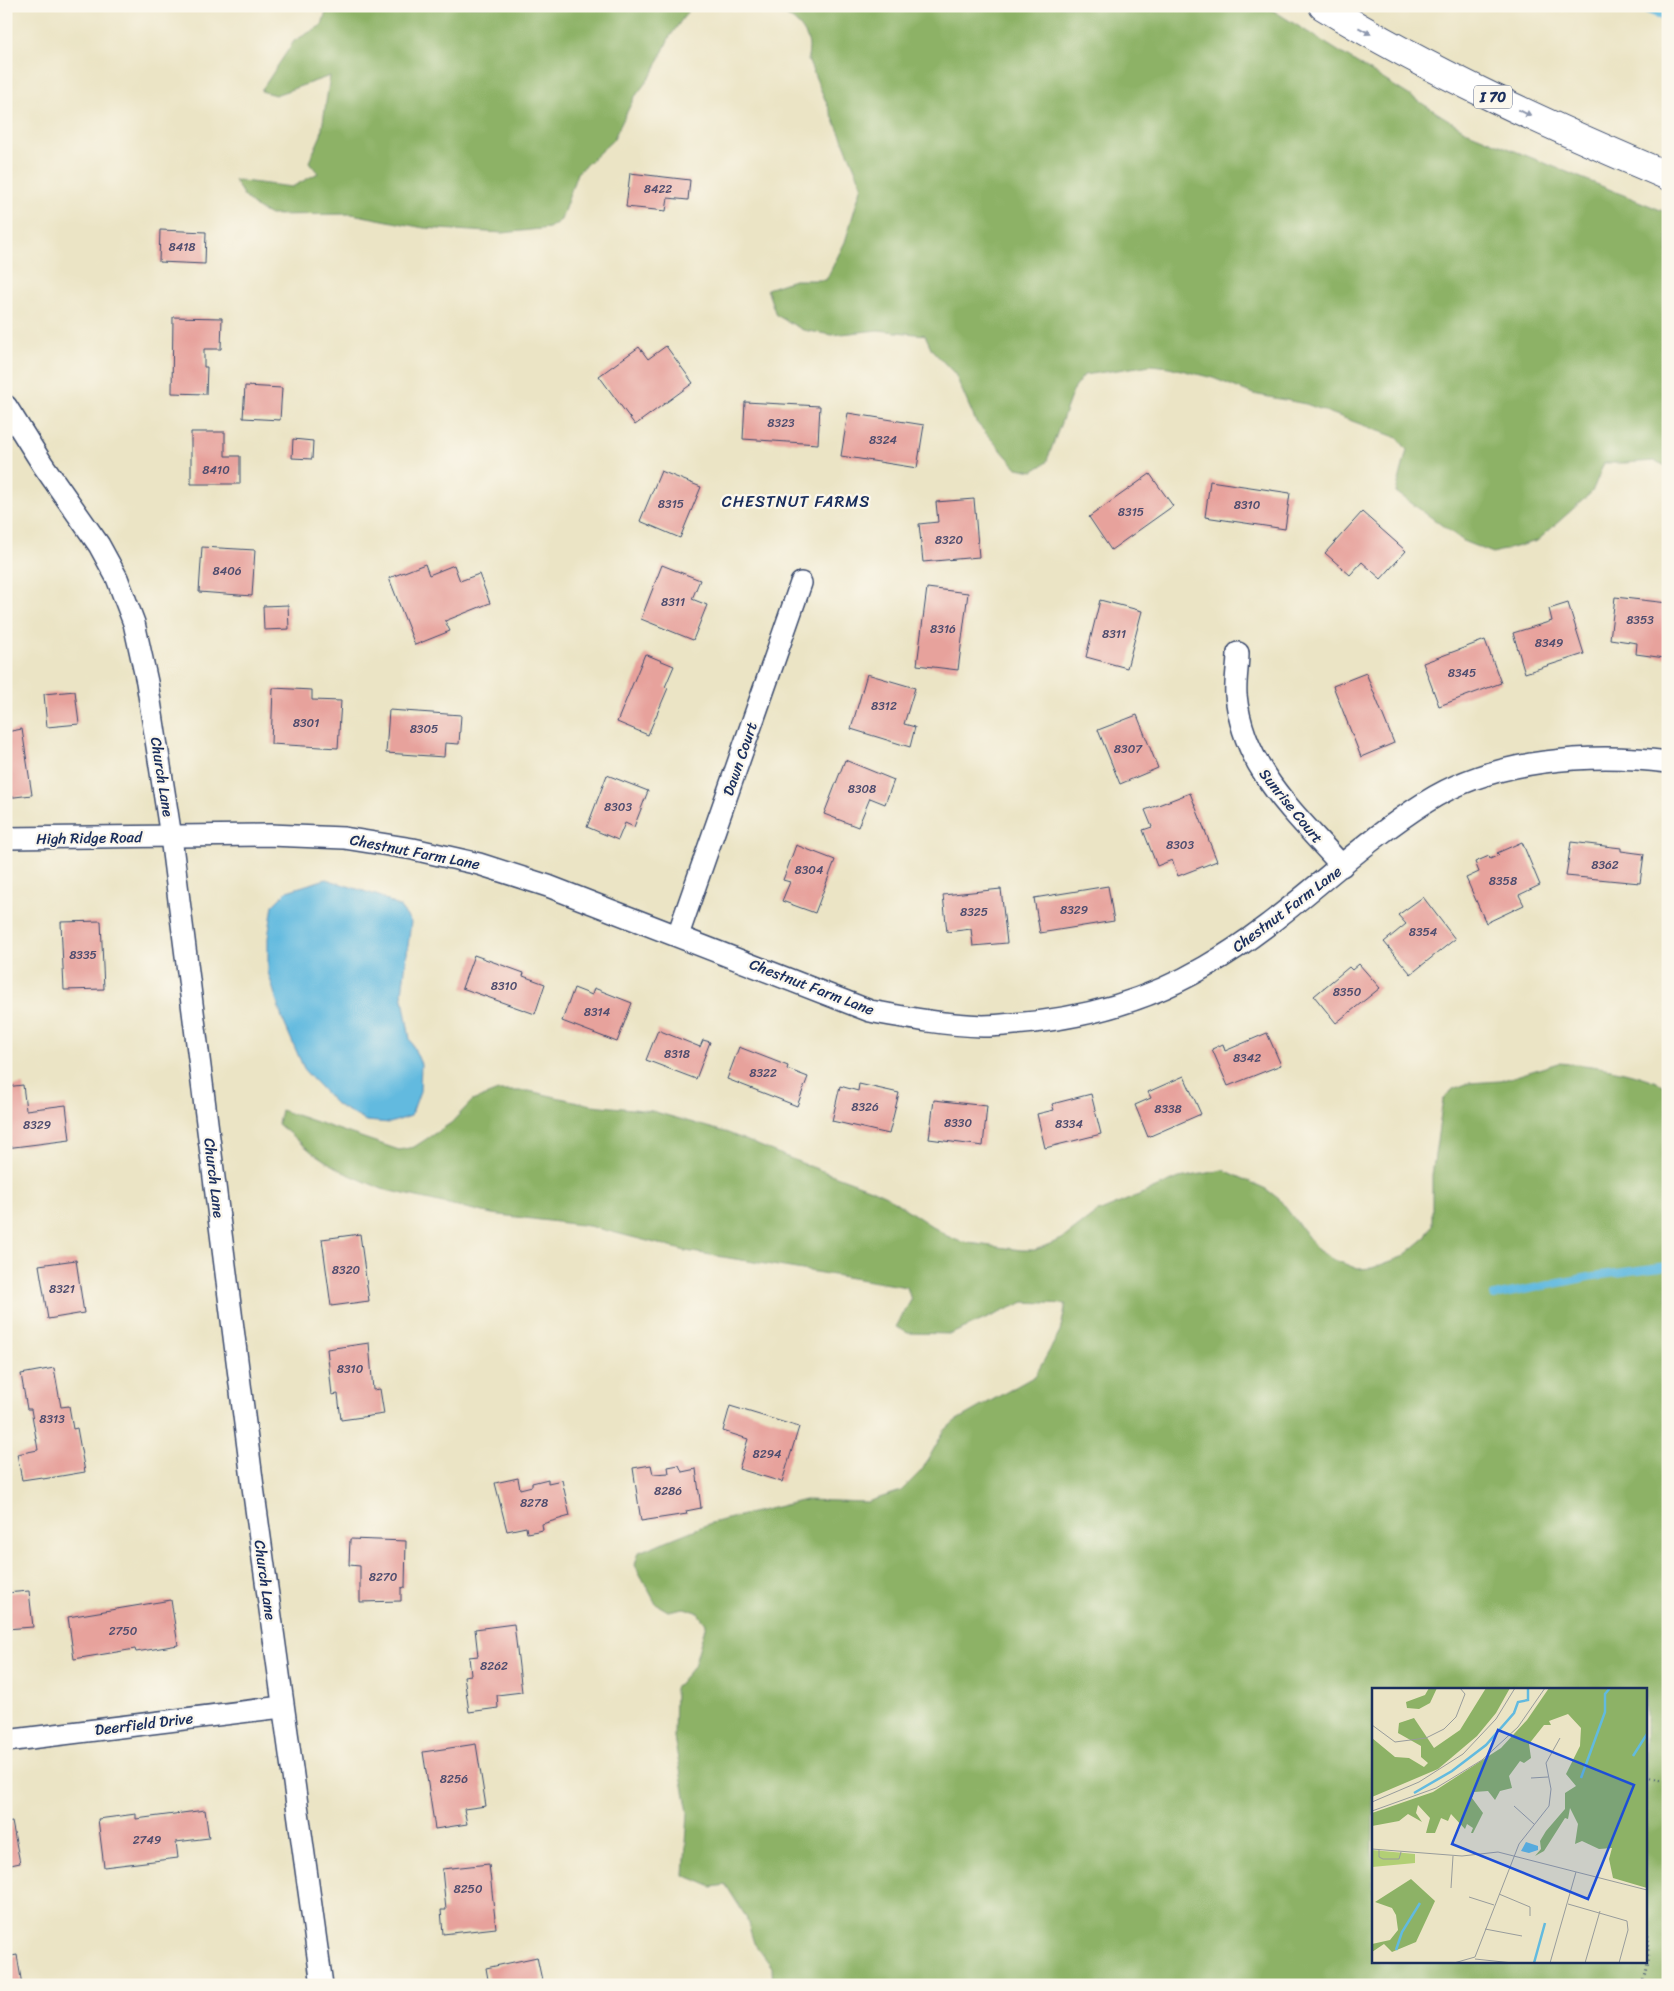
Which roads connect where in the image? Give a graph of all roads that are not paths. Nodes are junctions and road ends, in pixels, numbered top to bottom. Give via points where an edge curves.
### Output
1 (1323, 6) edge
2 (1668, 176) edge
3 (6, 406) edge
4 (801, 583) dead end
5 (1238, 653) dead end
6 (1668, 762) edge
7 (171, 837) junction
8 (6, 838) edge
9 (1342, 866) junction
10 (678, 935) junction
11 (282, 1707) junction
12 (6, 1741) edge
13 (322, 1985) edge

1 -> 2 highway, I 70 via 1351,24 1568,134
3 - 7 street, Church Lane via 43,466 99,545 121,587 134,623 147,682
4 - 10 street, Dawn Court
5 - 9 street, Sunrise Court via 1236,694 1244,732 1255,760 1276,792
6 - 9 street, Chestnut Farm Lane via 1636,758 1550,761 1468,781 1421,805
7 - 8 street, High Ridge Road
7 - 10 street, Chestnut Farm Lane via 270,835 344,838 413,849 479,864 548,886
7 - 11 street, Church Lane
9 - 10 street, Chestnut Farm Lane via 1253,938 1204,968 1156,991 1102,1009 1048,1021 984,1026 925,1021 870,1011
11 - 12 street, Deerfield Drive
11 - 13 street, Church Lane

